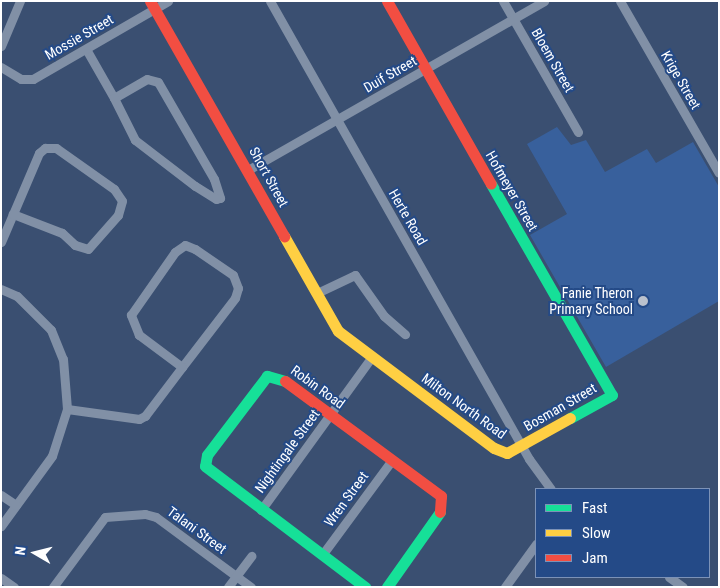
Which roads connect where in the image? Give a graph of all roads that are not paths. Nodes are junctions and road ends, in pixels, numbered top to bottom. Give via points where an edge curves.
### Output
1 (20, 1) edge
2 (168, 1) edge
3 (270, 1) edge
4 (387, 1) edge
5 (503, 1) edge
6 (544, 1) edge
7 (620, 1) edge
8 (152, 5) edge
9 (514, 19) junction
10 (1, 46) edge
11 (86, 49) junction
12 (1, 67) edge
13 (426, 69) junction
14 (114, 98) junction
15 (337, 120) junction
16 (578, 132) dead end
17 (248, 170) junction
18 (719, 173) edge
19 (13, 214) junction
20 (1, 242) edge
21 (1, 289) edge
22 (317, 293) junction
23 (405, 334) dead end
24 (371, 358) junction
25 (182, 367) junction
26 (612, 394) joint
27 (67, 409) junction
28 (330, 415) junction
29 (523, 445) junction
30 (392, 460) junction
31 (550, 488) edge
32 (1, 495) edge
33 (16, 506) junction
34 (261, 510) junction
35 (1, 526) edge
36 (535, 545) edge
37 (322, 555) junction
38 (251, 556) dead end
39 (236, 576) junction
40 (1, 578) edge
41 (670, 578) edge
42 (14, 587) edge
43 (53, 587) edge
44 (228, 587) edge
45 (251, 587) edge
46 (365, 587) edge
47 (387, 587) edge
48 (505, 587) edge
49 (683, 587) edge

1 - 10 street
2 - 8 street, Mossie Street
3 - 15 street, Herte Road
4 - 13 street, Hofmeyer Street
5 - 9 street, Bloem Street
6 - 9 street, Duif Street
7 - 18 street, Krige Street
8 - 11 street, Mossie Street
8 - 17 street, Short Street
9 - 13 street, Duif Street
9 - 16 street, Bloem Street
11 - 12 street, Mossie Street via 30,80 21,79
11 - 14 street
13 - 15 street, Duif Street
13 - 26 street, Hofmeyer Street
14 - 14 street via 147,79 158,82 214,179 220,198 216,199 195,186 134,140
15 - 17 street, Duif Street
15 - 29 street, Herte Road
17 - 22 street, Short Street
19 - 19 street via 39,153 48,147 56,148 114,189 122,201 118,215 88,249 75,245 62,233
19 - 20 street
21 - 27 street via 18,296 51,330 64,359
22 - 23 street via 355,275 384,316
22 - 24 street, Short Street via 338,331
24 - 28 street, Nightingale Street
24 - 29 street, Milton North Road via 494,448 507,453
25 - 25 street via 235,298 238,288 233,275 186,245 175,252 131,316 139,335
25 - 27 street via 145,416 139,419
26 - 29 street, Bosman Street
27 - 33 street via 52,456
28 - 30 street, Robin Road
28 - 34 street, Nightingale Street
28 - 34 street, Robin Road via 280,378 267,376 207,454 205,466 209,472
29 - 31 street, Milton North Road
30 - 37 street, Wren Street
30 - 47 street, Robin Road via 438,494 444,503
32 - 33 street
33 - 35 street
34 - 37 street, Robin Road
36 - 48 street
37 - 46 street, Robin Road
38 - 39 street
39 - 43 street, Talani Street via 153,516 114,514 102,520
39 - 44 street
39 - 45 street, Talani Street
40 - 42 street
41 - 49 street

